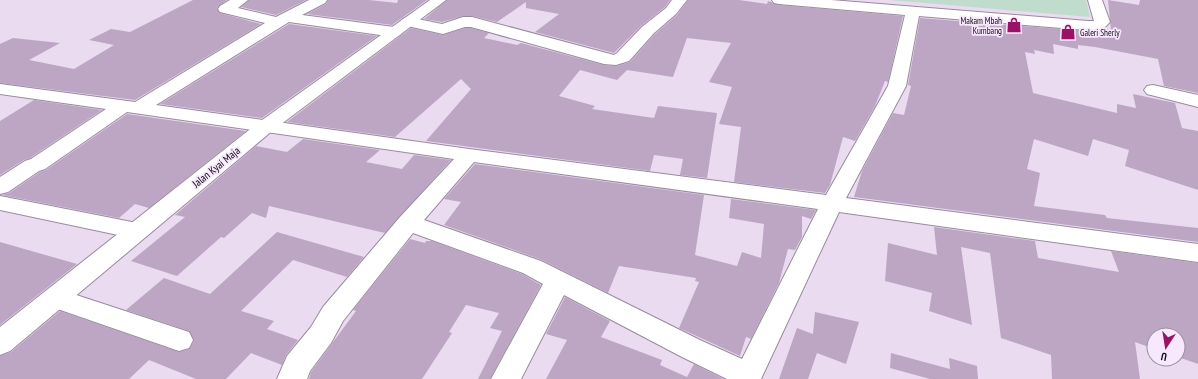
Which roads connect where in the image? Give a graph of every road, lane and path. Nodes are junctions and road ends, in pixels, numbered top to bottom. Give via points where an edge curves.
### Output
1 (241, 0) edge
2 (320, 0) edge
3 (439, 0) edge
4 (680, 0) edge
5 (779, 0) edge
6 (1095, 0) edge
7 (912, 11) junction
8 (283, 20) junction
9 (401, 27) junction
10 (0, 90) edge
11 (1153, 90) dead end
12 (1198, 101) edge
13 (130, 108) junction
14 (265, 127) junction
15 (469, 155) junction
16 (0, 187) edge
17 (0, 203) edge
18 (832, 204) junction
19 (408, 223) junction
20 (137, 231) junction
21 (1198, 253) edge
22 (558, 280) junction
23 (55, 298) junction
24 (179, 340) dead end
25 (0, 343) edge
26 (732, 374) edge
27 (292, 379) edge
28 (506, 379) edge

1 - 8 street via 225,9
2 - 8 street
3 - 9 street, Jalan Kyai Maja
4 - 9 street via 623,57 616,60 472,22 463,22 443,29
5 - 7 street
6 - 7 street via 1102,22 1098,26
7 - 18 street via 897,86
8 - 9 street
8 - 13 street
9 - 14 street, Jalan Kyai Maja
10 - 13 street
11 - 12 street
13 - 14 street
13 - 16 street
14 - 15 street
14 - 20 street, Jalan Kyai Maja
15 - 18 street
15 - 19 street
17 - 20 street
18 - 21 street
18 - 26 street via 748,375
19 - 22 street via 532,267
19 - 27 street via 333,314 321,335 297,364
20 - 23 street, Jalan Kyai Maja
22 - 26 street via 692,349
22 - 28 street
23 - 24 street
23 - 25 street, Jalan Kyai Maja

